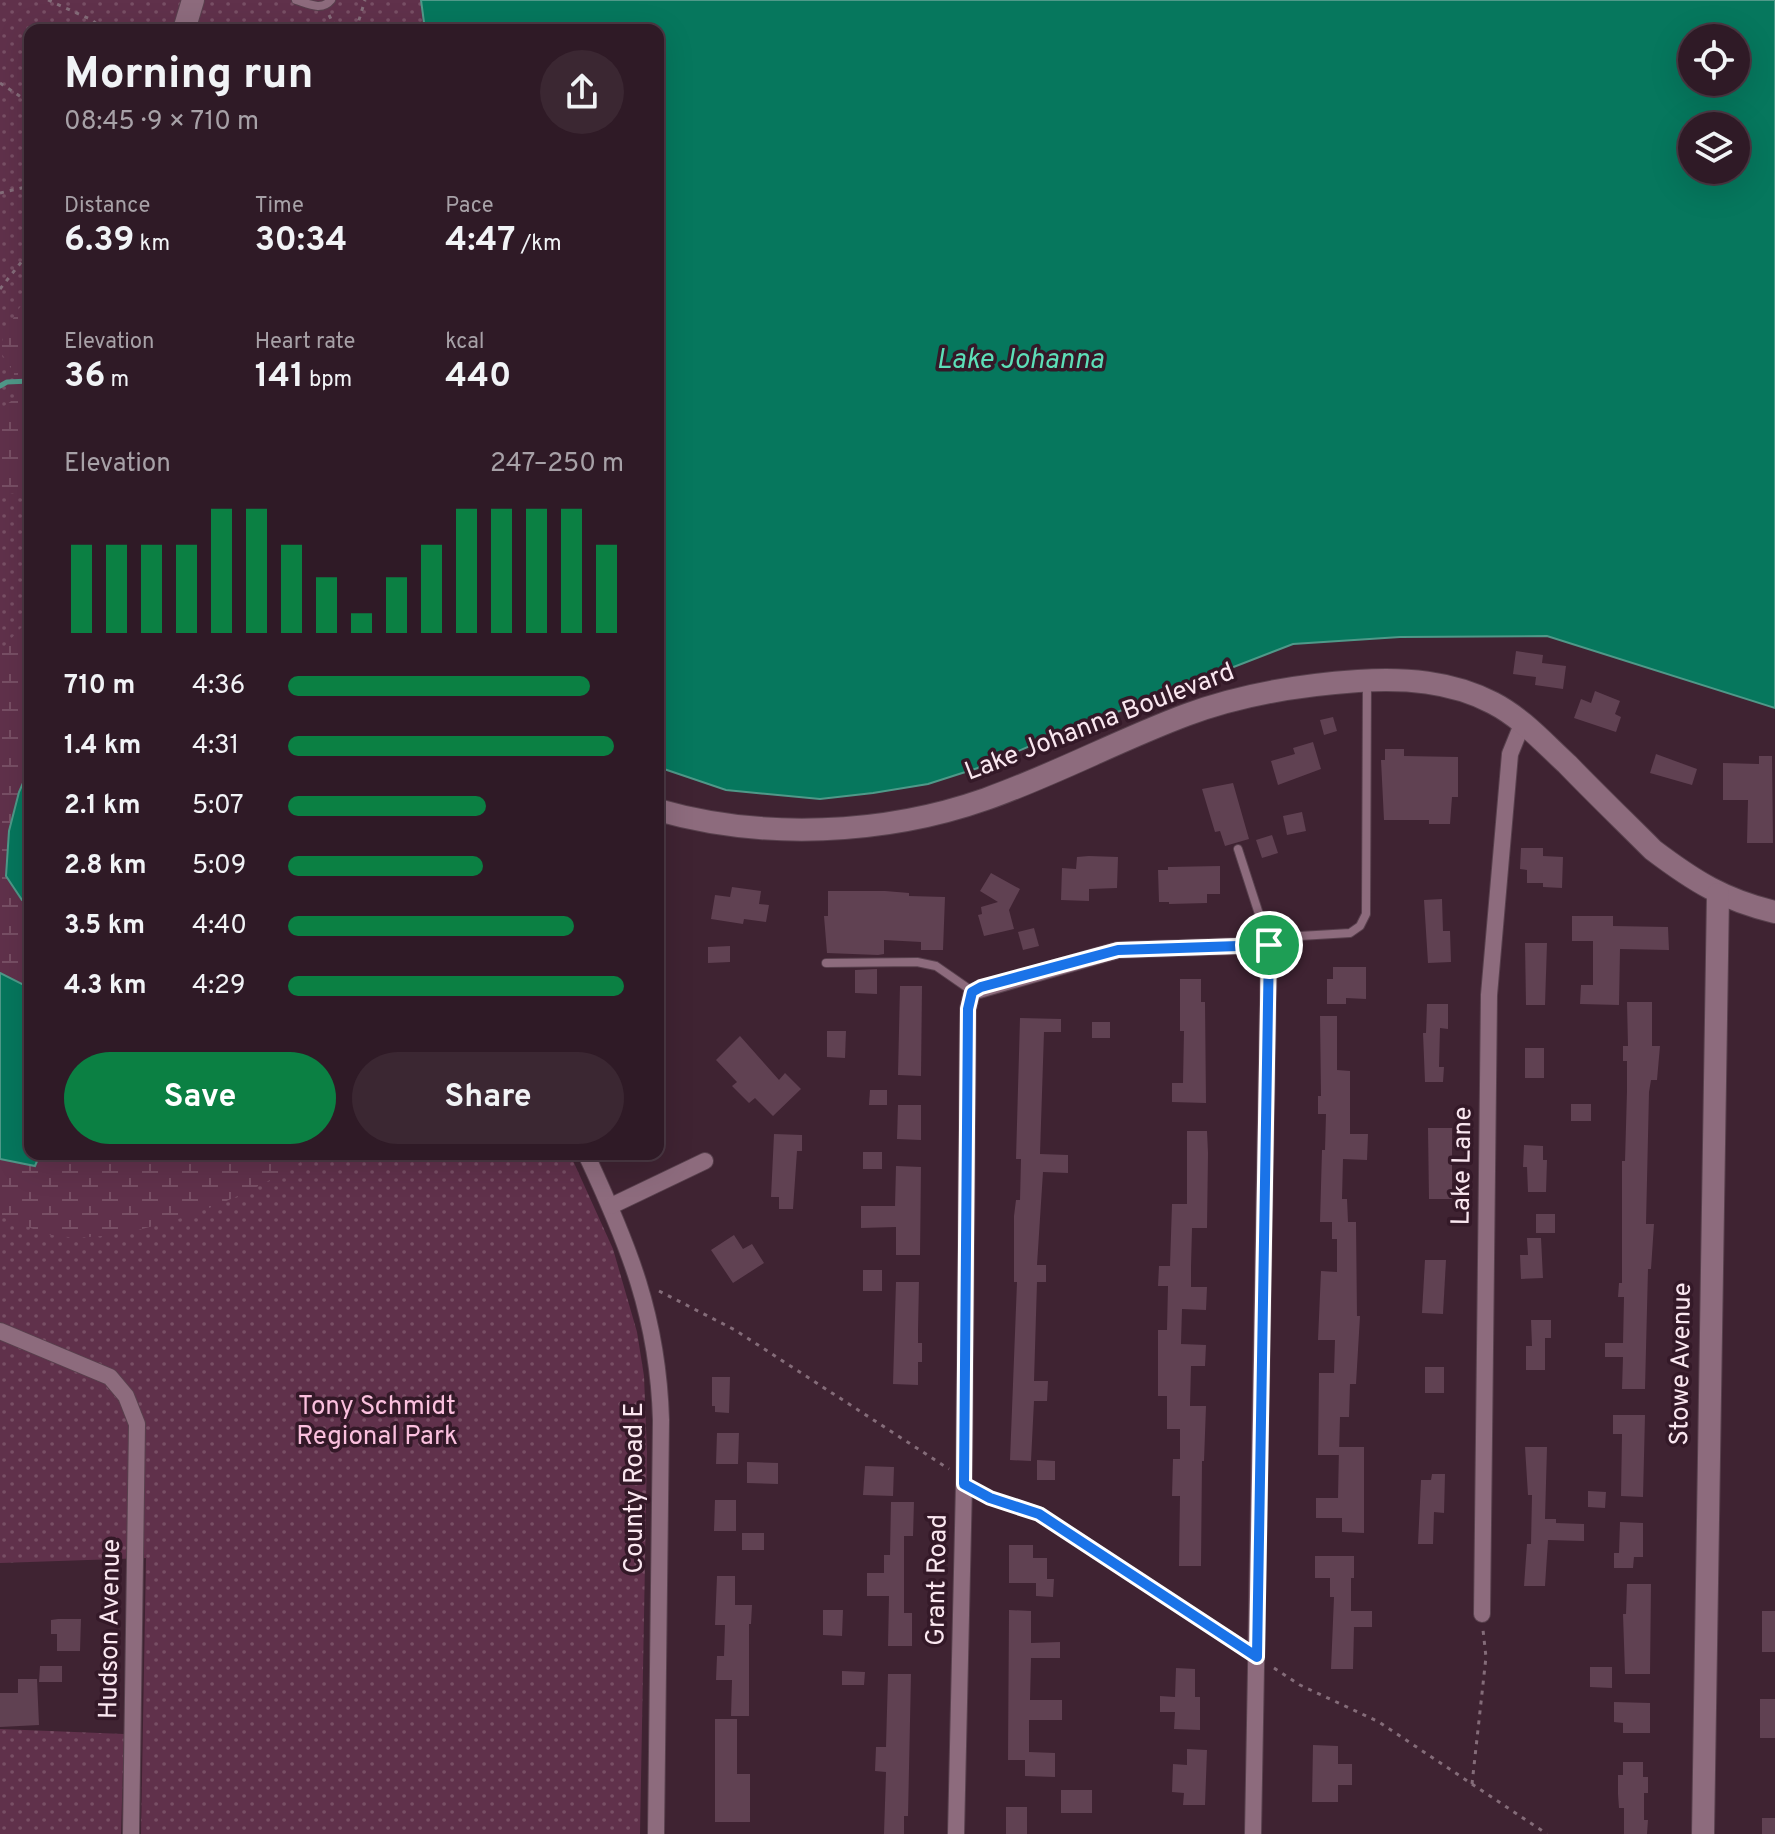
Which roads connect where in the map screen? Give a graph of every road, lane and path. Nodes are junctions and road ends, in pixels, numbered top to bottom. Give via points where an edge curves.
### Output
1 (48, 0) edge
2 (193, 0) edge
3 (296, 0) edge
4 (365, 0) edge
5 (328, 3) edge
6 (97, 24) edge
7 (186, 24) edge
8 (336, 24) edge
9 (358, 24) edge
10 (0, 83) edge
11 (24, 99) edge
12 (24, 187) edge
13 (0, 193) edge
14 (24, 259) edge
15 (0, 289) edge
16 (1367, 680) junction
17 (1523, 722) junction
18 (664, 812) edge
19 (1238, 849) dead end
20 (1718, 894) junction
21 (1775, 912) edge
22 (1269, 945) junction
23 (826, 963) dead end
24 (972, 992) junction
25 (589, 1160) edge
26 (705, 1161) dead end
27 (611, 1206) junction
28 (639, 1281) junction
29 (0, 1331) edge
30 (964, 1484) junction
31 (1482, 1614) joint
32 (1257, 1657) junction
33 (1472, 1784) junction
34 (131, 1834) edge
35 (656, 1834) edge
36 (956, 1834) edge
37 (1253, 1834) edge
38 (1547, 1834) edge
39 (1703, 1834) edge

1 - 6 path
2 - 7 street
3 - 5 lane via 316,7
4 - 9 path
5 - 8 path
10 - 11 path
12 - 13 path
14 - 15 path
16 - 17 street, Lake Johanna Boulevard via 1439,683 1470,692
16 - 18 street, Lake Johanna Boulevard via 1236,699 985,799 937,813 805,828 704,822
16 - 22 lane via 1366,914 1350,933 1283,937
17 - 20 street, Lake Johanna Boulevard via 1653,850
17 - 31 street, Lake Lane via 1510,754 1489,995
19 - 22 lane
20 - 21 street, Lake Johanna Boulevard
20 - 39 street, Stowe Avenue
22 - 24 street via 1118,950
22 - 32 street
23 - 24 lane via 917,962 936,966
24 - 30 street, Grant Road
25 - 27 street, County Road E
26 - 27 street
27 - 28 street, County Road E
28 - 30 path via 735,1330 923,1450
28 - 35 street, County Road E via 651,1325 661,1403
29 - 34 street, Hudson Avenue via 110,1377 126,1396 137,1424
30 - 32 path via 1039,1514
30 - 36 street, Grant Road
31 - 33 path via 1486,1657
32 - 33 path via 1300,1685 1379,1722
32 - 37 street
33 - 38 path

